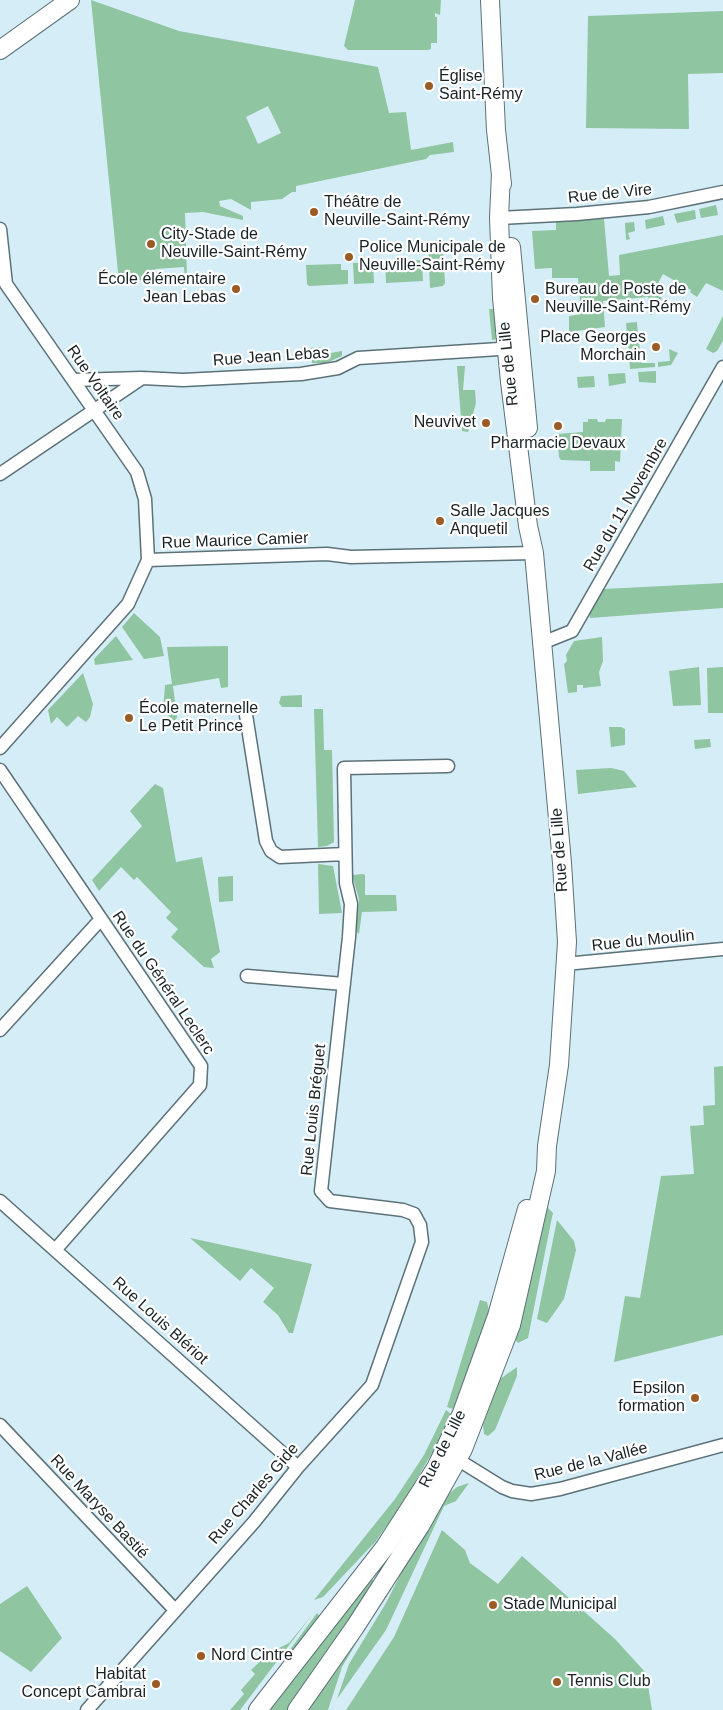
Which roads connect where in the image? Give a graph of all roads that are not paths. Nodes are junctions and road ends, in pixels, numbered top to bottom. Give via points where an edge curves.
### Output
1 (70, 0) edge
2 (490, 0) edge
3 (0, 50) edge
4 (723, 192) edge
5 (504, 217) junction
6 (0, 229) edge
7 (2, 266) edge
8 (513, 348) junction
9 (723, 366) edge
10 (142, 378) junction
11 (73, 380) junction
12 (94, 410) junction
13 (0, 474) edge
14 (534, 553) junction
15 (148, 560) junction
16 (542, 643) junction
17 (246, 715) dead end
18 (0, 748) edge
19 (448, 766) dead end
20 (0, 770) edge
21 (345, 854) junction
22 (101, 919) junction
23 (723, 949) edge
24 (565, 964) junction
25 (247, 976) dead end
26 (344, 984) junction
27 (0, 1030) edge
28 (0, 1201) edge
29 (56, 1249) junction
30 (409, 1279) joint
31 (0, 1425) edge
32 (723, 1445) edge
33 (451, 1456) junction
34 (298, 1467) junction
35 (175, 1610) junction
36 (87, 1710) edge
37 (258, 1710) edge
38 (297, 1710) edge

1 - 3 main road
2 - 5 main road, Rue de Lille
4 - 5 street, Rue de Vire via 649,207
5 - 8 main road, Rue de Lille
6 - 7 street, Rue Voltaire
7 - 11 street, Rue Voltaire via 6,284
8 - 10 street, Rue Jean Lebas via 358,358 338,368 301,374 183,380
8 - 14 main road, Rue de Lille via 528,526
9 - 16 street, Rue du 11 Novembre via 572,630
10 - 11 street, Rue Jean Lebas
10 - 12 street
11 - 12 street, Rue Voltaire
12 - 13 street
12 - 15 street, Rue Voltaire via 137,472 145,499
14 - 15 street, Rue Maurice Camier via 350,557 327,554
14 - 16 main road, Rue de Lille
15 - 18 street, Rue Maurice Camier via 128,604
16 - 24 main road, Rue de Lille via 562,863
17 - 21 street via 266,841 272,851 280,857
19 - 21 street, Rue Louis Bréguet via 344,768
20 - 22 street, Rue du Général Leclerc
21 - 26 street, Rue Louis Bréguet via 351,904
22 - 27 street
22 - 29 street, Rue du Général Leclerc via 201,1066 200,1085
23 - 24 street, Rue du Moulin
24 - 33 main road, Rue de Lille via 559,1065 547,1146 538,1167 497,1316
25 - 26 street
26 - 30 street, Rue Louis Bréguet via 321,1191 330,1201 414,1214 420,1225 422,1242
28 - 29 street, Rue Louis Blériot
29 - 34 street, Rue Louis Blériot
30 - 34 street, Rue Charles Gide via 372,1385
31 - 35 street, Rue Maryse Bastié
32 - 33 street, Rue de la Vallée via 532,1494 502,1487
33 - 37 main road, Rue de Lille via 385,1547
33 - 38 main road, Rue de Lille via 420,1526
34 - 35 street, Rue Charles Gide via 254,1522
35 - 36 street, Rue Charles Gide

